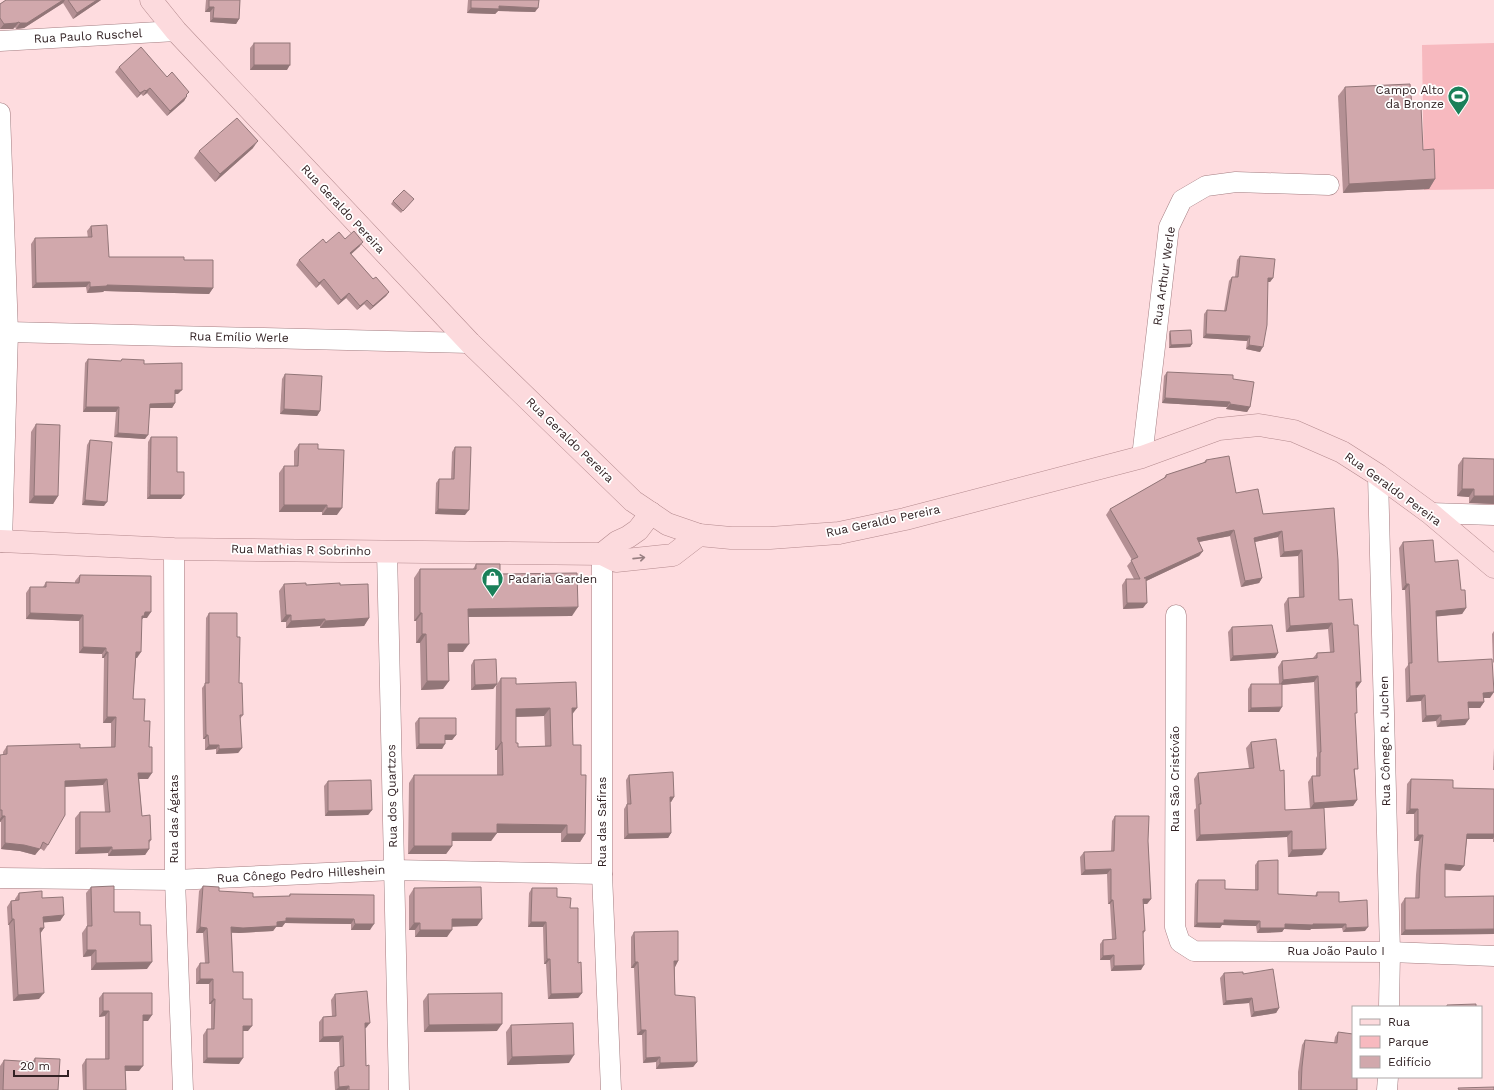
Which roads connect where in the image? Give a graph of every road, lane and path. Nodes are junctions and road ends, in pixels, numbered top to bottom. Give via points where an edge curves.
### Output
1 (151, 0) edge
2 (176, 31) junction
3 (0, 41) edge
4 (0, 112) edge
5 (1329, 186) dead end
6 (8, 332) junction
7 (470, 343) junction
8 (1142, 457) junction
9 (1378, 475) junction
10 (651, 513) junction
11 (1430, 513) junction
12 (1494, 515) edge
13 (699, 535) junction
14 (1, 542) edge
15 (174, 549) junction
16 (387, 551) junction
17 (602, 554) junction
18 (1494, 567) edge
19 (1176, 615) dead end
20 (393, 870) junction
21 (602, 874) junction
22 (0, 878) edge
23 (175, 880) junction
24 (1180, 942) joint
25 (1390, 952) junction
26 (1494, 956) edge
27 (1389, 1006) edge
28 (1388, 1078) edge
29 (183, 1090) edge
30 (399, 1090) edge
31 (611, 1090) edge
32 (1387, 1090) edge

1 - 2 main road, Rua Geraldo Pereira
2 - 3 street, Rua Paulo Ruschel
2 - 7 main road, Rua Geraldo Pereira
4 - 6 street
5 - 8 street, Rua Arthur Werle via 1236,182 1206,186 1182,200 1169,227
6 - 7 street, Rua Emílio Werle
6 - 14 street
7 - 10 main road, Rua Geraldo Pereira via 633,501
8 - 9 main road, Rua Geraldo Pereira via 1219,429 1259,425 1294,431 1342,452
8 - 13 main road, Rua Geraldo Pereira via 839,533 770,538
9 - 11 main road, Rua Geraldo Pereira
9 - 25 street, Rua Cônego R. Juchen
10 - 13 main road, Rua Geraldo Pereira via 667,524
10 - 17 main road via 638,530
11 - 12 street
11 - 18 main road, Rua Geraldo Pereira
17 -> 13 main road, Rua Mathias R Sobrinho via 616,561 673,555
14 - 15 main road, Rua Mathias R Sobrinho
15 - 16 main road, Rua Mathias R Sobrinho
15 - 23 street, Rua das Ágatas
16 - 17 main road, Rua Mathias R Sobrinho
16 - 20 street, Rua dos Quartzos
17 - 21 street, Rua das Safiras
19 - 24 street, Rua São Cristóvão via 1175,927
20 - 21 street, Rua Cônego Pedro Hilleshein
20 - 23 street, Rua Cônego Pedro Hilleshein
20 - 30 street, Rua dos Quartzos
21 - 31 street, Rua das Safiras
22 - 23 street, Rua Cônego Pedro Hilleshein
23 - 29 street, Rua das Ágatas
24 - 25 street, Rua João Paulo I via 1194,951
25 - 26 street, Rua João Paulo I
25 - 27 street, Rua Cônego R. Juchen
28 - 32 street

